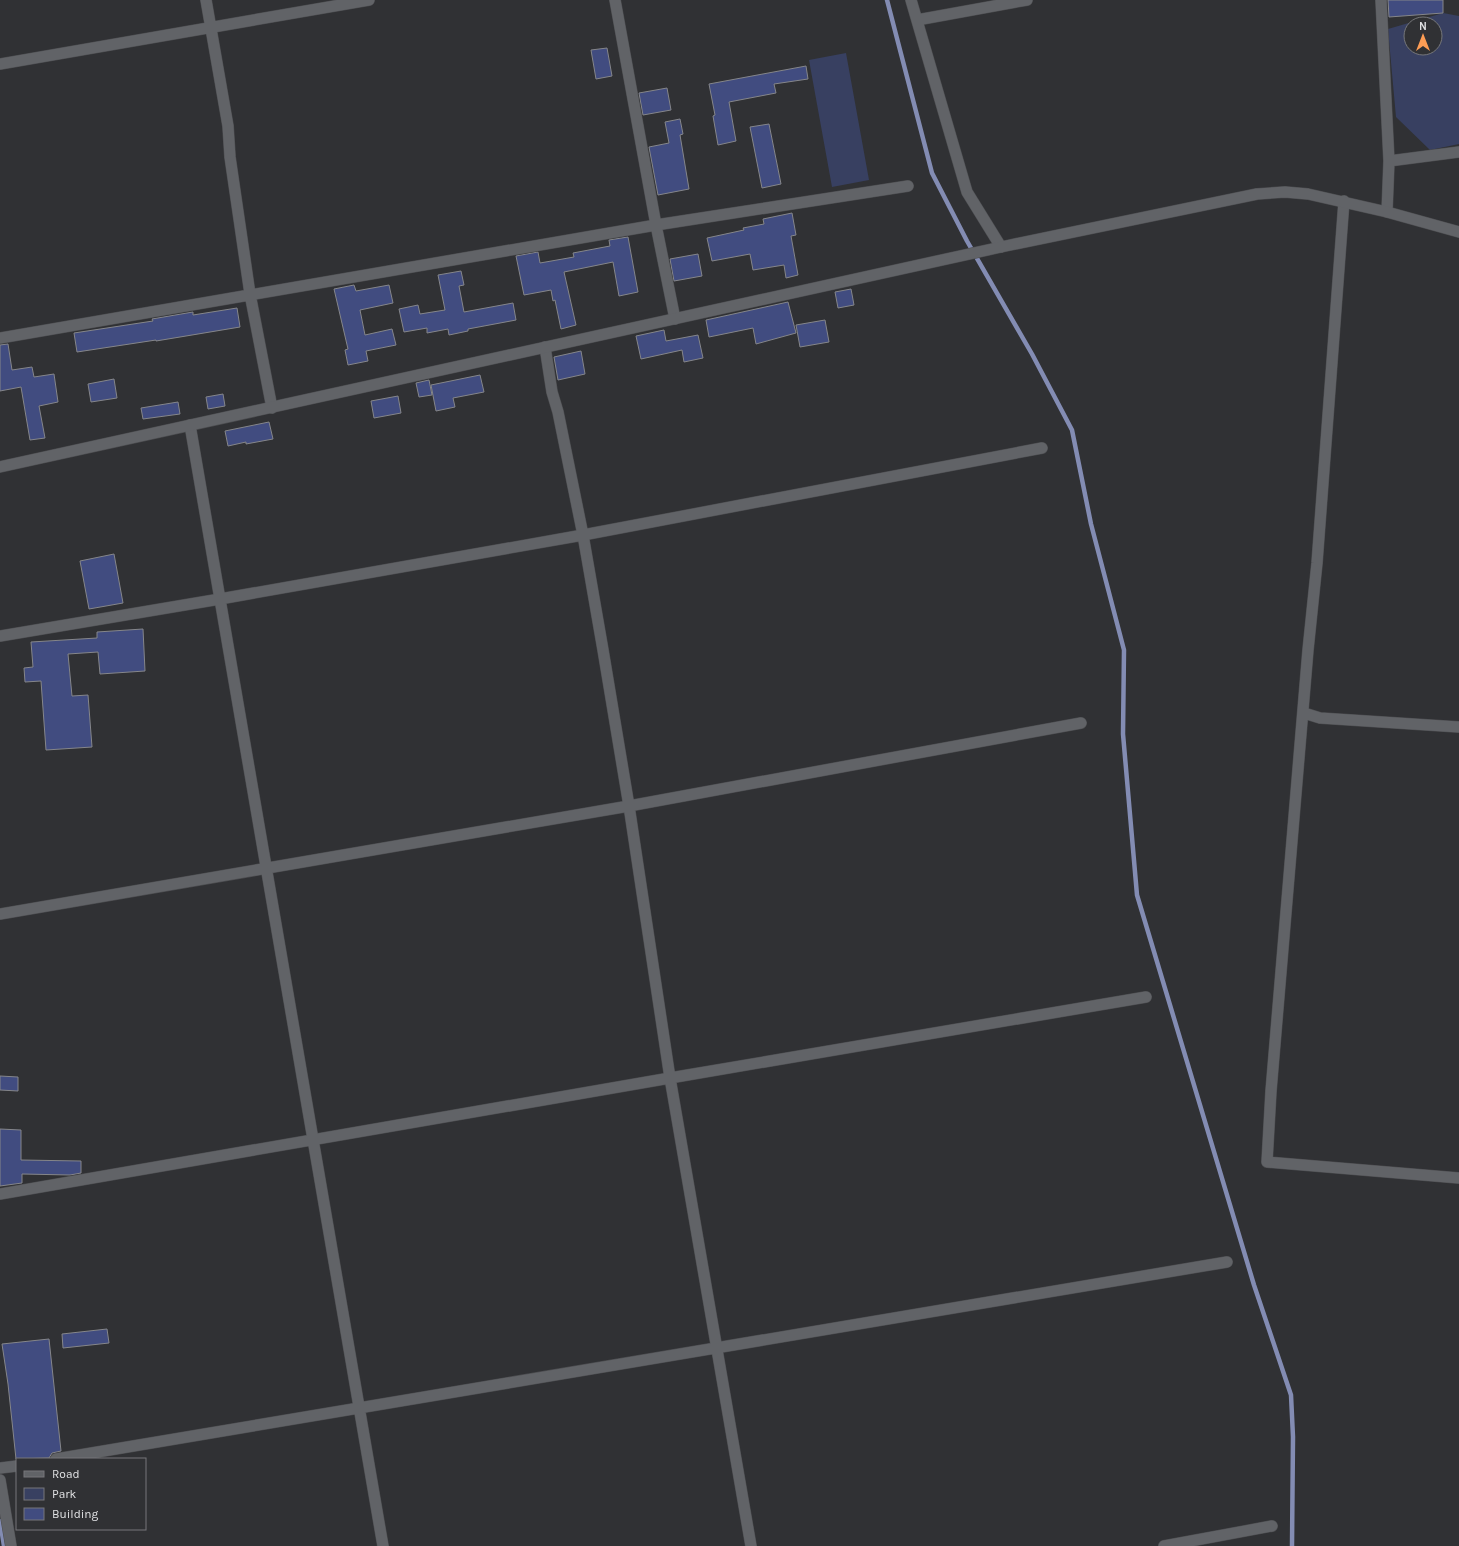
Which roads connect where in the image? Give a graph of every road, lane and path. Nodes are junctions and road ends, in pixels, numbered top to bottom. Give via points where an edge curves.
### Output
1 (206, 0) edge
2 (369, 0) edge
3 (615, 0) edge
4 (911, 0) edge
5 (1027, 0) edge
6 (1381, 0) edge
7 (917, 20) junction
8 (210, 27) junction
9 (0, 64) edge
10 (1459, 152) edge
11 (1389, 161) junction
12 (908, 186) dead end
13 (1344, 201) junction
14 (1387, 212) junction
15 (656, 225) junction
16 (1459, 232) edge
17 (1001, 247) junction
18 (250, 294) junction
19 (675, 319) junction
20 (0, 338) edge
21 (545, 347) junction
22 (272, 408) junction
23 (190, 425) junction
24 (1042, 448) dead end
25 (0, 467) edge
26 (583, 535) junction
27 (220, 599) junction
28 (0, 636) edge
29 (1304, 714) junction
30 (1081, 723) dead end
31 (1459, 727) edge
32 (629, 806) junction
33 (267, 869) junction
34 (0, 914) edge
35 (1146, 997) dead end
36 (670, 1078) junction
37 (313, 1139) junction
38 (1459, 1178) edge
39 (0, 1194) edge
40 (1227, 1262) dead end
41 (717, 1349) junction
42 (358, 1408) junction
43 (62, 1458) edge
44 (16, 1466) edge
45 (0, 1468) edge
46 (0, 1480) edge
47 (1272, 1526) dead end
48 (11, 1546) edge
49 (383, 1546) edge
50 (751, 1546) edge
51 (1164, 1546) edge

1 - 8 street
2 - 8 street
3 - 15 street
4 - 7 street
5 - 7 street
6 - 11 street
7 - 17 street via 967,192
8 - 9 street
8 - 18 street via 228,126 230,157
10 - 11 street
11 - 14 street
12 - 15 street
13 - 14 street
13 - 17 street via 1285,192 1257,194
13 - 29 street
14 - 16 street
15 - 18 street
15 - 19 street
17 - 19 street
18 - 20 street
18 - 22 street
19 - 21 street
21 - 22 street
21 - 26 street via 552,392
22 - 23 street
23 - 25 street
23 - 27 street
24 - 26 street
26 - 27 street
26 - 32 street
27 - 28 street
27 - 33 street
29 - 31 street via 1320,718
29 - 38 street via 1267,1162
30 - 32 street
32 - 33 street
32 - 36 street
33 - 34 street
33 - 37 street
35 - 36 street
36 - 37 street
36 - 41 street
37 - 39 street
37 - 42 street
40 - 41 street
41 - 42 street
41 - 50 street
42 - 43 street
42 - 49 street
44 - 45 street
46 - 48 street
47 - 51 street

